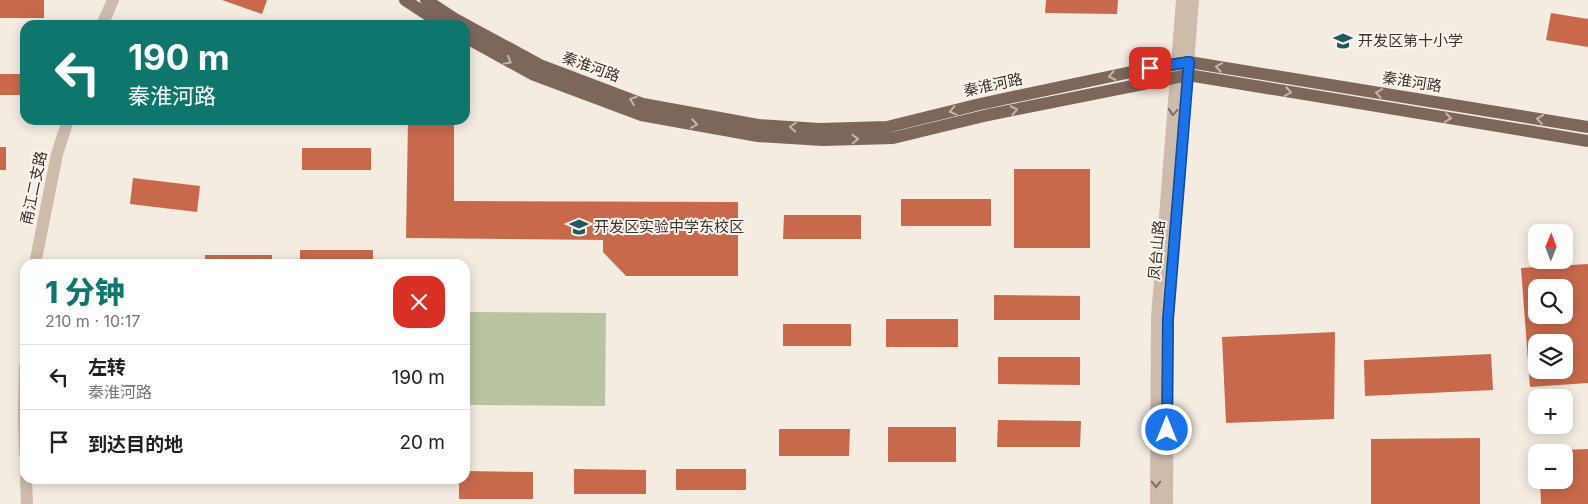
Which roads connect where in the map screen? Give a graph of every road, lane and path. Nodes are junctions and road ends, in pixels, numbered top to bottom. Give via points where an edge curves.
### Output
1 (114, 0) edge
2 (404, 0) edge
3 (426, 0) edge
4 (1182, 0) edge
5 (1193, 0) edge
6 (104, 20) edge
7 (435, 20) edge
8 (457, 20) edge
9 (470, 27) edge
10 (470, 40) edge
11 (1182, 70) junction
12 (66, 125) edge
13 (1588, 127) edge
14 (1588, 141) edge
15 (37, 259) edge
16 (26, 484) edge
17 (27, 504) edge
18 (1156, 504) edge
19 (1167, 504) edge

1 - 6 street
2 - 7 main road
8 -> 3 main road, 秦淮河路
4 - 11 street, 凤台山路
5 - 11 street, 凤台山路
11 -> 9 main road, 秦淮河路 via 980,104 887,127 820,129 758,124 644,104 540,65
10 -> 11 main road, 秦淮河路 via 534,75 641,115 758,136 823,140 893,138
13 -> 11 main road, 秦淮河路
11 -> 14 main road, 秦淮河路
11 -> 18 street, 凤台山路 via 1157,318
11 - 19 street, 凤台山路 via 1168,319
12 - 15 street, 甬江二支路 via 57,154
16 - 17 street

